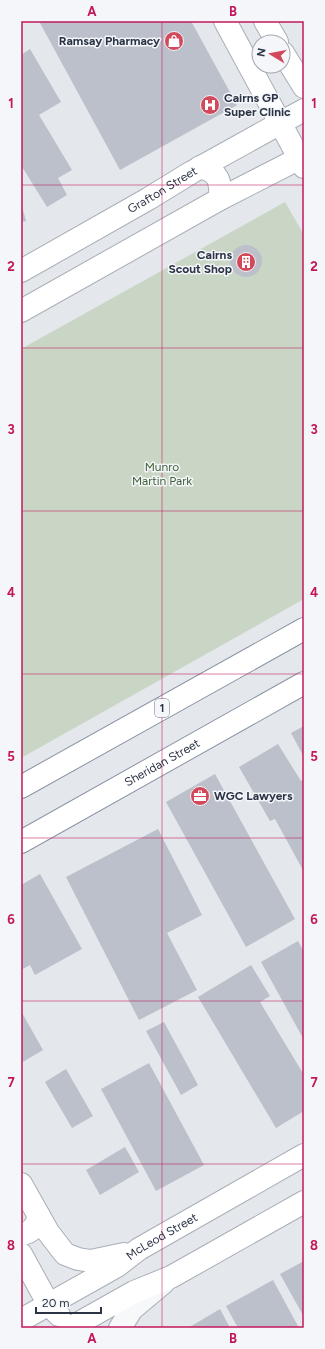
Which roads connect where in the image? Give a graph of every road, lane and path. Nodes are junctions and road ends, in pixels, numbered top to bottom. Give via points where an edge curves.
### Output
1 (225, 21) edge
2 (265, 21) edge
3 (272, 34) edge
4 (291, 66) edge
5 (304, 87) edge
6 (304, 110) edge
7 (281, 123) junction
8 (303, 161) edge
9 (200, 167) junction
10 (220, 199) junction
11 (21, 271) edge
12 (21, 311) edge
13 (304, 630) edge
14 (304, 683) edge
15 (21, 787) edge
16 (21, 842) edge
17 (304, 1155) edge
18 (21, 1184) edge
19 (304, 1202) edge
20 (39, 1216) junction
21 (21, 1234) edge
22 (139, 1249) junction
23 (21, 1254) edge
24 (171, 1277) junction
25 (51, 1303) junction
26 (21, 1320) edge
27 (78, 1326) edge
28 (120, 1328) edge

1 - 7 main road
2 - 3 main road
4 - 5 main road
6 - 7 main road, Grafton Street
7 - 8 main road
7 - 9 main road, Grafton Street
8 - 10 main road
9 - 10 main road via 213,172 217,177 221,184
9 - 11 main road, Grafton Street via 155,196
10 - 12 main road
13 - 15 main road, 1
14 - 16 main road, Sheridan Street
17 - 22 main road, McLeod Street
18 - 20 main road
19 - 24 main road
20 - 21 main road via 33,1229
20 - 22 main road via 59,1248 72,1258 84,1261 100,1260
22 - 25 main road, McLeod Street via 117,1266
23 - 25 main road
24 - 27 main road via 134,1292
24 - 28 street via 132,1309
25 - 26 main road, McLeod Street
25 - 27 main road via 60,1316

